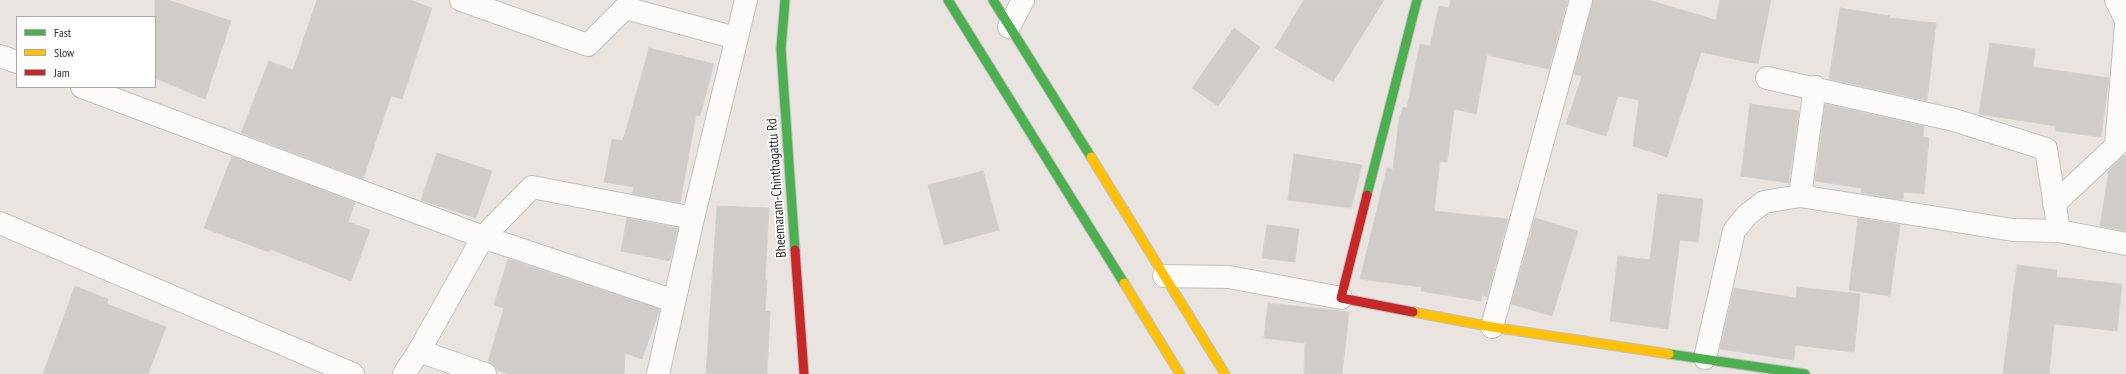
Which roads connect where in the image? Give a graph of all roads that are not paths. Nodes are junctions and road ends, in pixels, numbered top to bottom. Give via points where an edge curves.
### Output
1 (461, 0) edge
2 (746, 0) edge
3 (785, 0) edge
4 (948, 0) edge
5 (994, 0) edge
6 (1024, 0) edge
7 (1417, 0) edge
8 (1581, 0) edge
9 (2116, 0) edge
10 (2126, 20) edge
11 (2126, 25) edge
12 (1009, 27) junction
13 (736, 38) junction
14 (0, 56) edge
15 (16, 62) edge
16 (1767, 78) dead end
17 (85, 88) edge
18 (1815, 88) junction
19 (2121, 146) edge
20 (1800, 196) junction
21 (2054, 204) junction
22 (693, 218) junction
23 (0, 223) edge
24 (2059, 231) junction
25 (483, 237) junction
26 (2126, 244) edge
27 (1164, 276) junction
28 (1341, 298) junction
29 (674, 301) junction
30 (1492, 327) junction
31 (419, 351) junction
32 (1705, 358) junction
33 (353, 374) edge
34 (404, 374) edge
35 (485, 374) edge
36 (658, 374) edge
37 (804, 374) edge
38 (1180, 374) edge
39 (1225, 374) edge
40 (1805, 374) edge

1 - 13 street via 588,45 625,8
2 - 13 street
3 - 37 main road, Bheemaram-Chinthagattu Rd via 781,49
4 - 38 main road
5 - 12 main road
6 - 12 street
7 - 28 main road
8 - 30 street
9 - 10 street
11 - 19 street
12 - 27 main road
13 - 22 street
14 - 15 street
16 - 18 street
17 - 25 street
18 - 20 street
18 - 21 street via 1954,120 2046,149
19 - 21 street
20 - 24 street via 2013,230
20 - 32 street via 1764,202 1747,215 1734,231
21 - 24 street
22 - 25 street via 532,187
22 - 29 street
23 - 33 street
24 - 26 street
25 - 29 street
25 - 31 street
27 - 28 street via 1229,277
27 - 39 main road
28 - 30 main road
29 - 36 street
30 - 32 main road
31 - 34 street
31 - 35 street
32 - 40 main road

